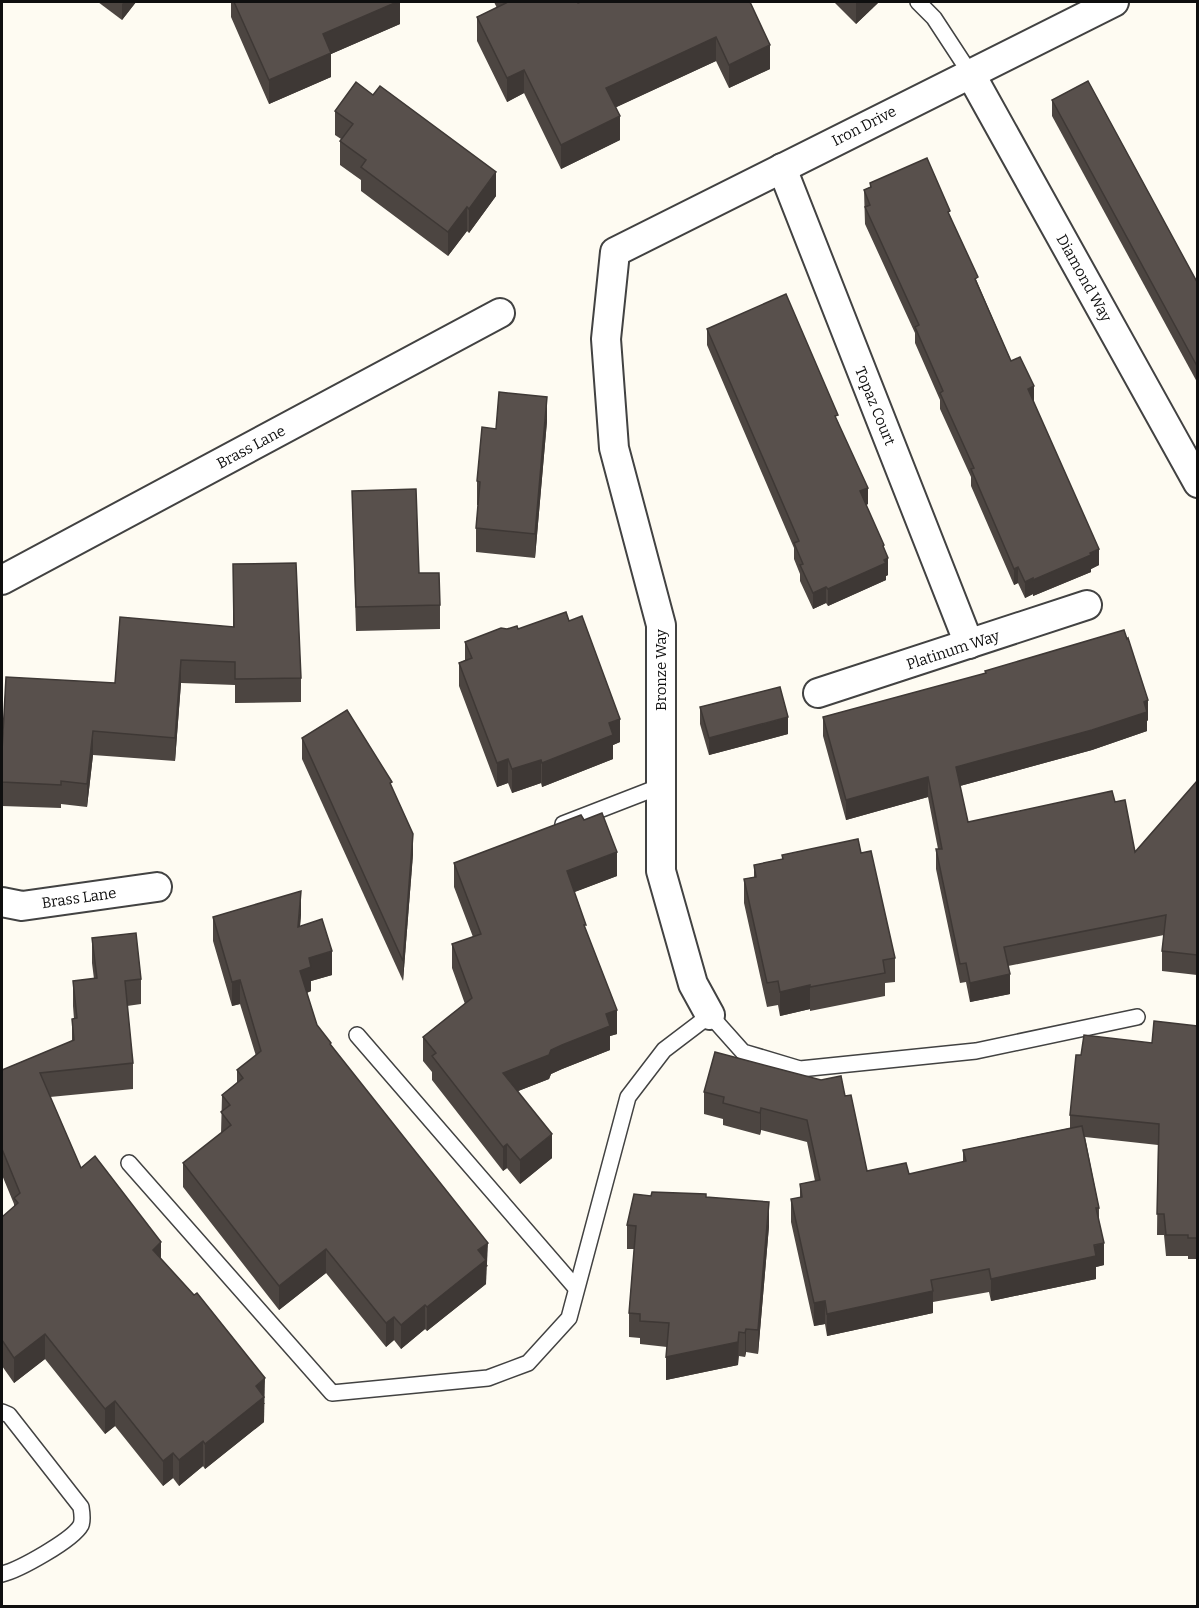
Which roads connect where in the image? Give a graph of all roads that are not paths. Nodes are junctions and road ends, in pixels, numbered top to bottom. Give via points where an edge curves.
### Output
1 (918, 2) edge
2 (1094, 6) edge
3 (970, 73) junction
4 (782, 168) junction
5 (615, 252) joint
6 (500, 313) dead end
7 (1197, 483) edge
8 (2, 580) edge
9 (1087, 606) dead end
10 (969, 644) junction
11 (818, 693) dead end
12 (661, 786) junction
13 (551, 829) edge
14 (157, 887) dead end
15 (2, 902) edge
16 (710, 1015) junction
17 (1137, 1017) dead end
18 (357, 1035) dead end
19 (129, 1163) dead end
20 (576, 1288) junction
21 (2, 1412) edge
22 (2, 1574) edge

1 - 3 lane via 934,18
2 - 3 street, Iron Drive
3 - 4 street, Iron Drive
3 - 7 street, Diamond Way
4 - 5 street, Iron Drive
4 - 10 street, Topaz Court
5 - 12 street, Bronze Way via 606,339 614,448 661,625
6 - 8 street, Brass Lane
9 - 10 street, Platinum Way
10 - 11 street, Platinum Way
12 - 13 lane
12 - 16 street, Bronze Way via 661,871 693,984
14 - 15 street, Brass Lane via 22,906
16 - 17 lane via 743,1052 800,1069 976,1051
16 - 20 lane via 664,1050 628,1097
18 - 20 lane
19 - 20 lane via 332,1393 488,1378 528,1363 569,1318
21 - 22 lane via 9,1415 81,1507 82,1523 74,1535

